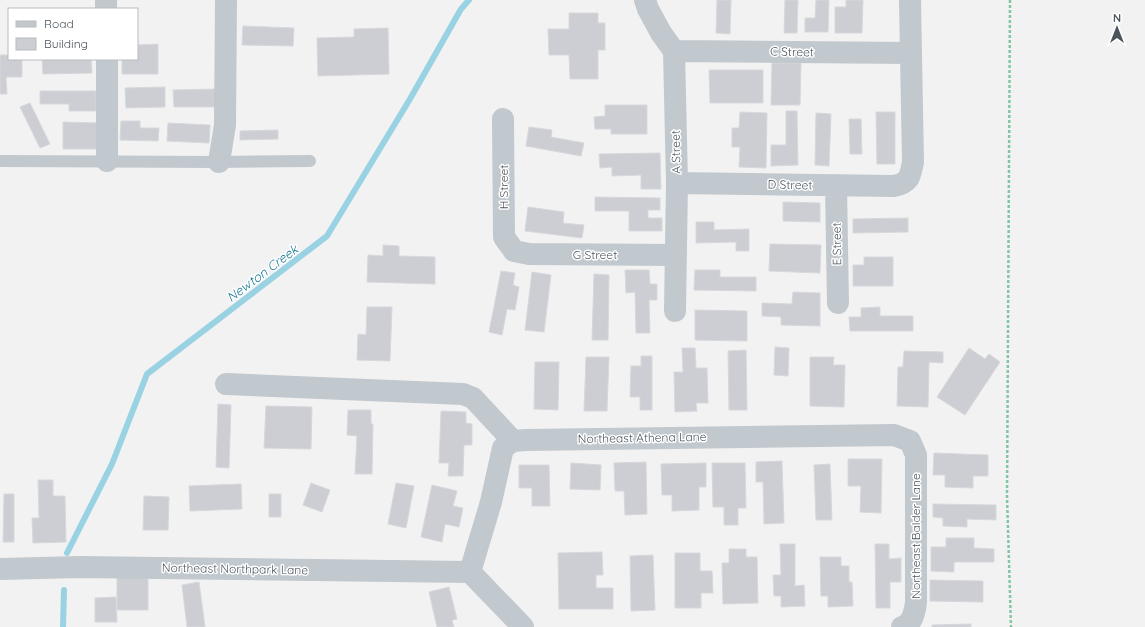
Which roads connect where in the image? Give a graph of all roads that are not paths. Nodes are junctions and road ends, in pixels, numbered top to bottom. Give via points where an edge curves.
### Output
1 (226, 0) edge
2 (645, 0) edge
3 (910, 0) edge
4 (674, 50) junction
5 (910, 53) junction
6 (106, 60) edge
7 (504, 119) dead end
8 (0, 160) edge
9 (310, 161) dead end
10 (107, 162) junction
11 (219, 162) junction
12 (677, 183) junction
13 (836, 186) junction
14 (514, 250) joint
15 (676, 255) junction
16 (838, 303) dead end
17 (675, 312) dead end
18 (226, 384) dead end
19 (513, 441) junction
20 (910, 441) joint
21 (0, 569) edge
22 (470, 572) junction
23 (523, 627) edge
24 (902, 627) edge

1 - 11 street via 225,125
2 - 4 street via 661,33
3 - 5 street
4 - 5 street, C Street
4 - 12 street, A Street
5 - 13 street, D Street via 913,162 910,176 903,184 894,186
6 - 10 street
7 - 14 street, H Street via 504,237
8 - 10 lane
9 - 11 lane
10 - 11 lane
12 - 13 street, D Street
12 - 15 street, A Street
13 - 16 street, E Street
14 - 15 street, G Street via 529,254
15 - 17 street, A Street
18 - 19 street via 463,394 473,398
19 - 20 street, Northeast Athena Lane via 894,435
19 - 22 street via 503,448 491,502
20 - 24 street, Northeast Balder Lane via 916,455 916,602 914,617
21 - 22 street, Northeast Northpark Lane via 80,567
22 - 23 street

